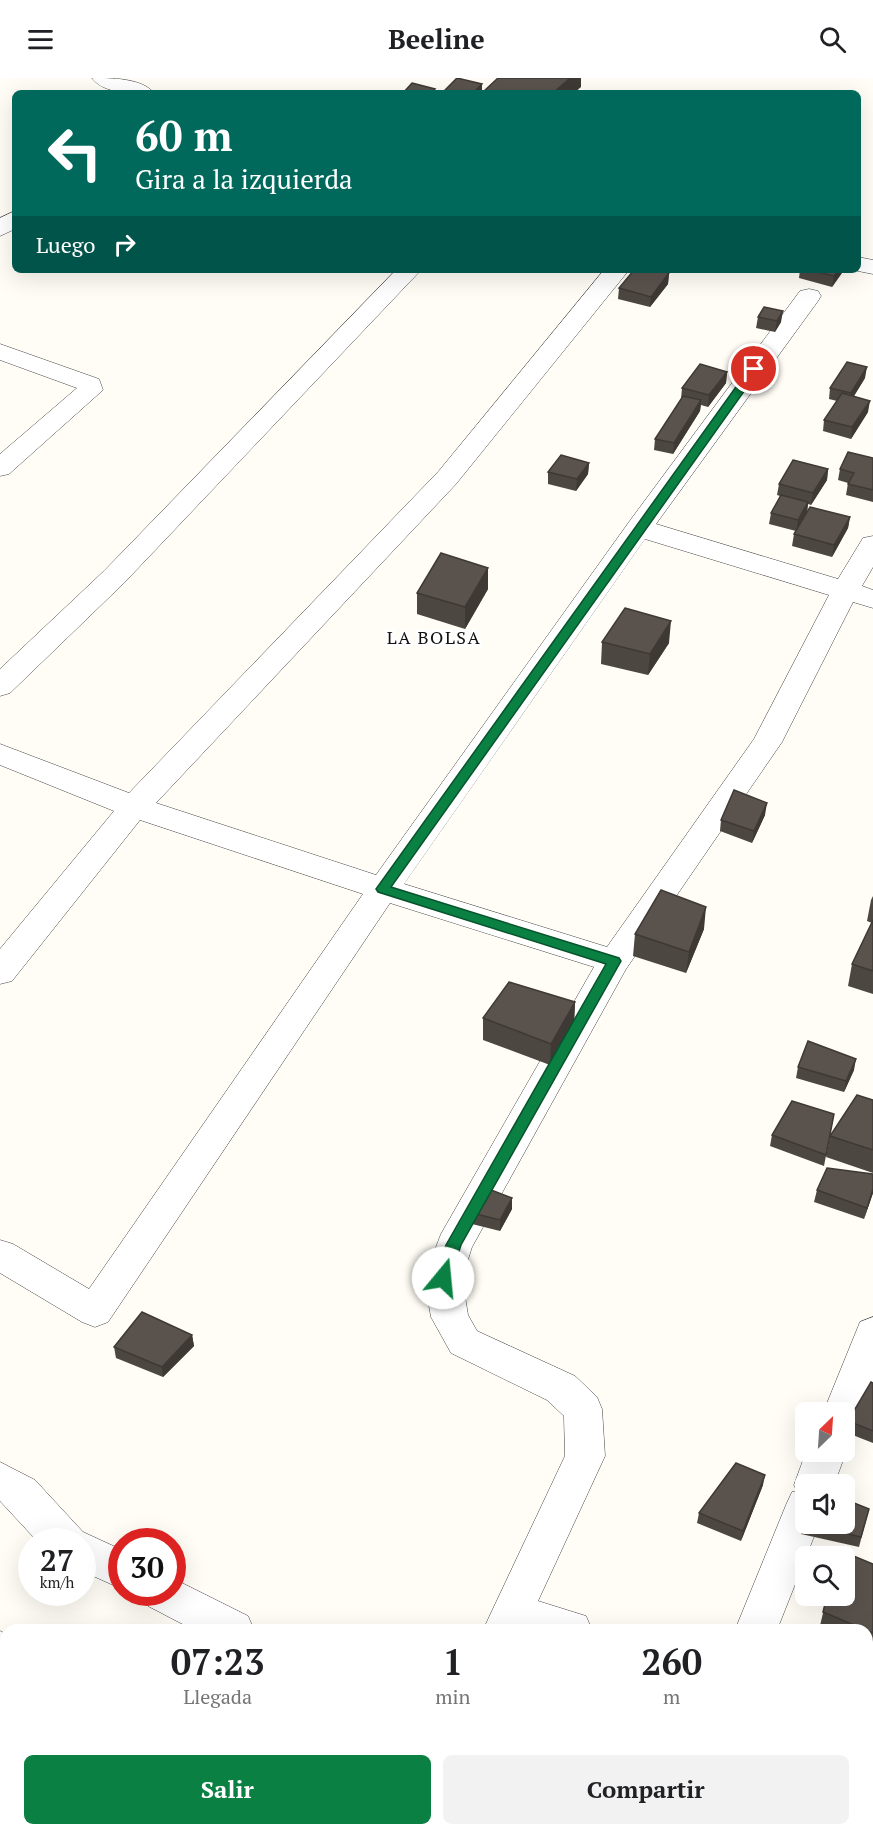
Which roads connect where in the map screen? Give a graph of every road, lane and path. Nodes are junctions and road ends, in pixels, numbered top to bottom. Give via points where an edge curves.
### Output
1 (103, 78) edge
2 (135, 90) edge
3 (406, 273) edge
4 (615, 273) edge
5 (809, 296) dead end
6 (0, 352) edge
7 (0, 468) edge
8 (639, 528) junction
9 (873, 544) edge
10 (859, 595) edge
11 (0, 686) edge
12 (0, 754) edge
13 (134, 807) junction
14 (383, 889) junction
15 (614, 961) junction
16 (0, 972) edge
17 (0, 1255) edge
18 (873, 1333) edge
19 (846, 1402) edge
20 (0, 1480) edge
21 (51, 1528) edge
22 (795, 1533) edge
23 (186, 1605) edge
24 (508, 1622) edge
25 (222, 1624) edge
26 (524, 1624) edge
27 (758, 1624) edge

1 - 2 street
3 - 11 street via 114,577
4 - 13 street via 447,478
5 - 8 street
6 - 7 street via 90,384 90,390
8 - 10 street
8 - 14 street
9 - 10 street
10 - 15 street via 767,742
12 - 13 street
13 - 14 street
13 - 16 street
14 - 15 street
14 - 17 street via 95,1311
15 - 24 street via 454,1245 443,1278 450,1317 464,1342 561,1388 583,1409 585,1456
18 - 19 street
20 - 21 street via 21,1493
22 - 27 street
23 - 25 street
24 - 26 street

